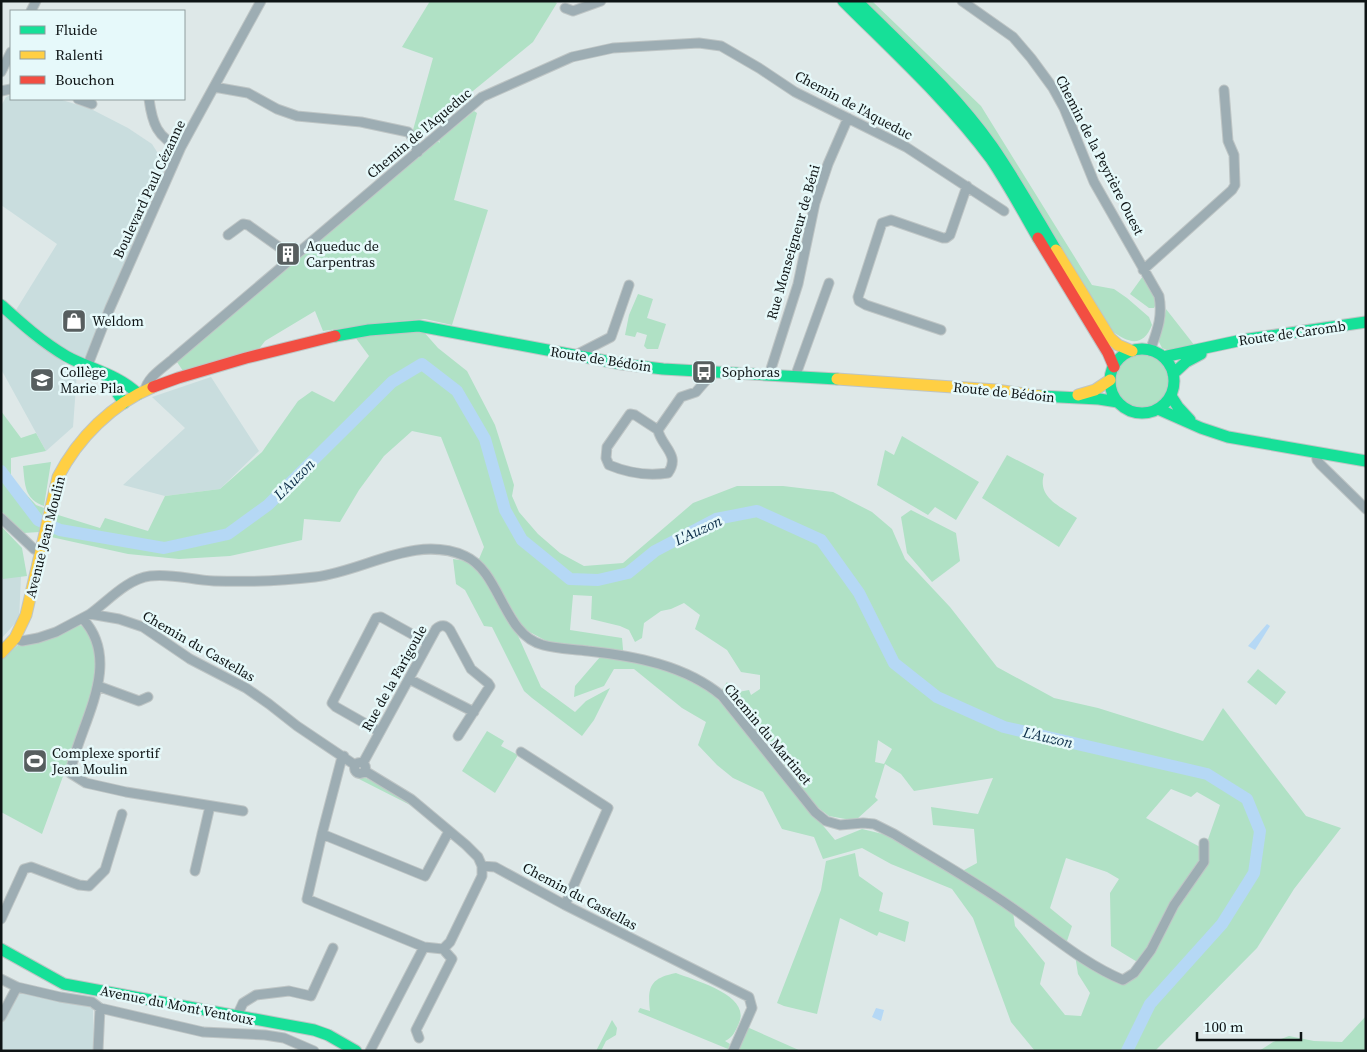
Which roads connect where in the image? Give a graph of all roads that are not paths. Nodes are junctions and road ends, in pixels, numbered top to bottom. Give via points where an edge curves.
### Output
1 (261, 1) edge
2 (601, 1) edge
3 (843, 1) edge
4 (857, 1) edge
5 (962, 1) edge
6 (565, 8) dead end
7 (10, 54) edge
8 (1, 72) edge
9 (214, 87) junction
10 (1224, 90) dead end
11 (81, 100) edge
12 (149, 100) edge
13 (92, 104) dead end
14 (848, 118) junction
15 (181, 147) junction
16 (418, 152) junction
17 (967, 186) junction
18 (1004, 211) dead end
19 (228, 235) dead end
20 (293, 257) junction
21 (1143, 270) junction
22 (829, 283) dead end
23 (629, 285) dead end
24 (1, 305) edge
25 (1366, 322) edge
26 (942, 330) dead end
27 (1219, 346) junction
28 (1132, 351) junction
29 (1150, 351) junction
30 (576, 355) junction
31 (1163, 358) junction
32 (87, 367) junction
33 (1114, 367) junction
34 (697, 371) junction
35 (710, 372) junction
36 (1173, 374) junction
37 (105, 375) junction
38 (768, 376) junction
39 (795, 377) junction
40 (1110, 380) junction
41 (700, 387) junction
42 (141, 393) junction
43 (1171, 396) junction
44 (1066, 398) junction
45 (1118, 402) junction
46 (124, 403) junction
47 (1158, 409) junction
48 (1201, 428) junction
49 (658, 430) junction
50 (1316, 453) junction
51 (1366, 462) edge
52 (1366, 509) edge
53 (1, 518) edge
54 (42, 552) junction
55 (87, 617) junction
56 (15, 638) junction
57 (428, 643) junction
58 (1, 653) edge
59 (409, 679) junction
60 (98, 686) junction
61 (148, 696) dead end
62 (474, 712) junction
63 (380, 732) junction
64 (458, 736) dead end
65 (521, 752) dead end
66 (344, 756) junction
67 (361, 766) junction
68 (210, 806) junction
69 (244, 811) dead end
70 (122, 814) dead end
71 (449, 831) junction
72 (322, 834) junction
73 (1204, 843) dead end
74 (482, 866) junction
75 (195, 871) dead end
76 (565, 905) junction
77 (1, 919) edge
78 (424, 947) junction
79 (333, 948) dead end
80 (1, 949) edge
81 (443, 949) junction
82 (1, 979) edge
83 (64, 984) junction
84 (17, 988) junction
85 (60, 997) junction
86 (100, 1008) junction
87 (237, 1016) junction
88 (1, 1017) edge
89 (419, 1038) dead end
90 (98, 1051) edge
91 (314, 1051) edge
92 (356, 1051) edge
93 (370, 1051) edge
94 (734, 1051) edge

1 - 9 street, Boulevard Paul Cézanne
2 - 6 street via 573,11
3 - 33 main road via 973,134
4 - 28 main road via 967,114 992,146 1110,338
5 - 21 street, Chemin de la Peyrière Ouest via 1013,37 1053,88 1094,182
7 - 8 street
9 - 15 street, Boulevard Paul Cézanne
9 - 16 street via 248,93 297,116 361,122 408,132
10 - 21 street via 1235,185
11 - 13 street
12 - 15 street via 157,130 169,143
14 - 16 street, Chemin de l'Aqueduc via 795,92 721,46 699,43 614,48 572,57 482,97
14 - 17 street, Chemin de l'Aqueduc via 906,147
14 - 38 street, Rue Monseigneur de Béni via 815,203 798,284
15 - 32 street, Boulevard Paul Cézanne
16 - 20 street, Chemin de l'Aqueduc
17 - 18 street, Chemin de l'Aqueduc
17 - 26 street via 950,235 946,238 891,220 882,223 858,297 866,305
19 - 20 street via 242,224 248,225
20 - 42 street, Chemin de l'Aqueduc via 150,380
21 - 29 street, Chemin de la Peyrière Ouest via 1161,308
22 - 39 street
23 - 30 street via 611,337
24 - 32 main road via 44,342
25 - 27 main road, Route de Caromb
27 - 31 main road
27 - 36 main road via 1186,362
28 - 29 main road
28 - 33 main road
29 - 31 main road
30 - 34 main road, Route de Bédoin via 622,364
30 - 42 main road, Route de Bédoin via 419,326 398,327 316,340 202,371
31 - 36 main road
32 - 37 main road
33 - 40 main road
34 - 35 main road, Route de Bédoin
34 - 41 street
35 - 38 main road, Route de Bédoin
35 - 41 street
36 - 43 main road
37 - 42 main road
37 - 46 main road
38 - 39 main road, Route de Bédoin
39 - 44 main road, Route de Bédoin via 963,387
40 - 44 main road, Route de Bédoin via 1095,390
40 - 45 main road
41 - 49 street via 694,393 681,397
42 - 46 main road, Avenue Jean Moulin
43 - 47 main road
43 - 48 main road via 1186,416
44 - 45 main road, Route de Bédoin
45 - 47 main road via 1133,412
46 - 54 main road, Avenue Jean Moulin via 85,437 66,462 58,477
47 - 48 main road
48 - 50 main road via 1228,437
49 - 49 street via 630,414 607,447 609,465 622,471 653,475 668,473 673,467 673,458
50 - 51 main road
50 - 52 street via 1320,464
53 - 54 street via 34,549
54 - 56 main road, Avenue Jean Moulin via 26,615
55 - 56 street via 38,638
55 - 60 street via 100,657
55 - 66 street, Chemin du Castellas via 119,619 143,627 190,659 246,688
55 - 73 street, Chemin du Martinet via 128,584 149,576 182,576 212,581 290,579 343,572 418,550 465,556 484,571 513,620 528,638 542,645 644,660 700,681 722,696 815,812 826,821 840,825 874,824 894,834 1010,906 1106,973 1123,980 1134,973 1151,950 1174,905 1204,862
56 - 58 main road, Avenue Jean Moulin
57 - 59 street, Rue de la Farigoule
57 - 62 street, Rue de la Farigoule via 439,626 447,626 470,669 488,683 489,689
57 - 63 street via 381,617 376,618 332,703
59 - 62 street
59 - 63 street, Rue de la Farigoule
60 - 61 street via 139,701
60 - 68 street via 70,773 86,783
62 - 64 street, Rue de la Farigoule
63 - 67 street, Rue de la Farigoule
65 - 76 street via 608,808
66 - 67 street, Chemin du Castellas
66 - 72 street
67 - 71 street, Chemin du Castellas via 400,791
68 - 69 street
68 - 75 street
70 - 77 street via 105,870 97,880 89,886 79,885 31,867 24,869
71 - 72 street via 425,876
71 - 74 street, Chemin du Castellas via 466,844
72 - 78 street via 307,899
74 - 76 street, Chemin du Castellas via 495,867
74 - 81 street via 482,876 450,942
76 - 94 street, Chemin du Castellas via 749,997 752,1008
78 - 81 street
78 - 93 street
79 - 87 street via 311,996 289,991 256,995 243,1003
80 - 83 main road, Avenue du Mont Ventoux
81 - 89 street via 452,959 416,1030
82 - 84 street
83 - 85 street
83 - 87 main road, Avenue du Mont Ventoux
84 - 85 street
84 - 88 street
85 - 86 street via 92,1002
86 - 90 street
86 - 91 street via 203,1032 284,1038
87 - 92 main road, Avenue du Mont Ventoux via 314,1030

